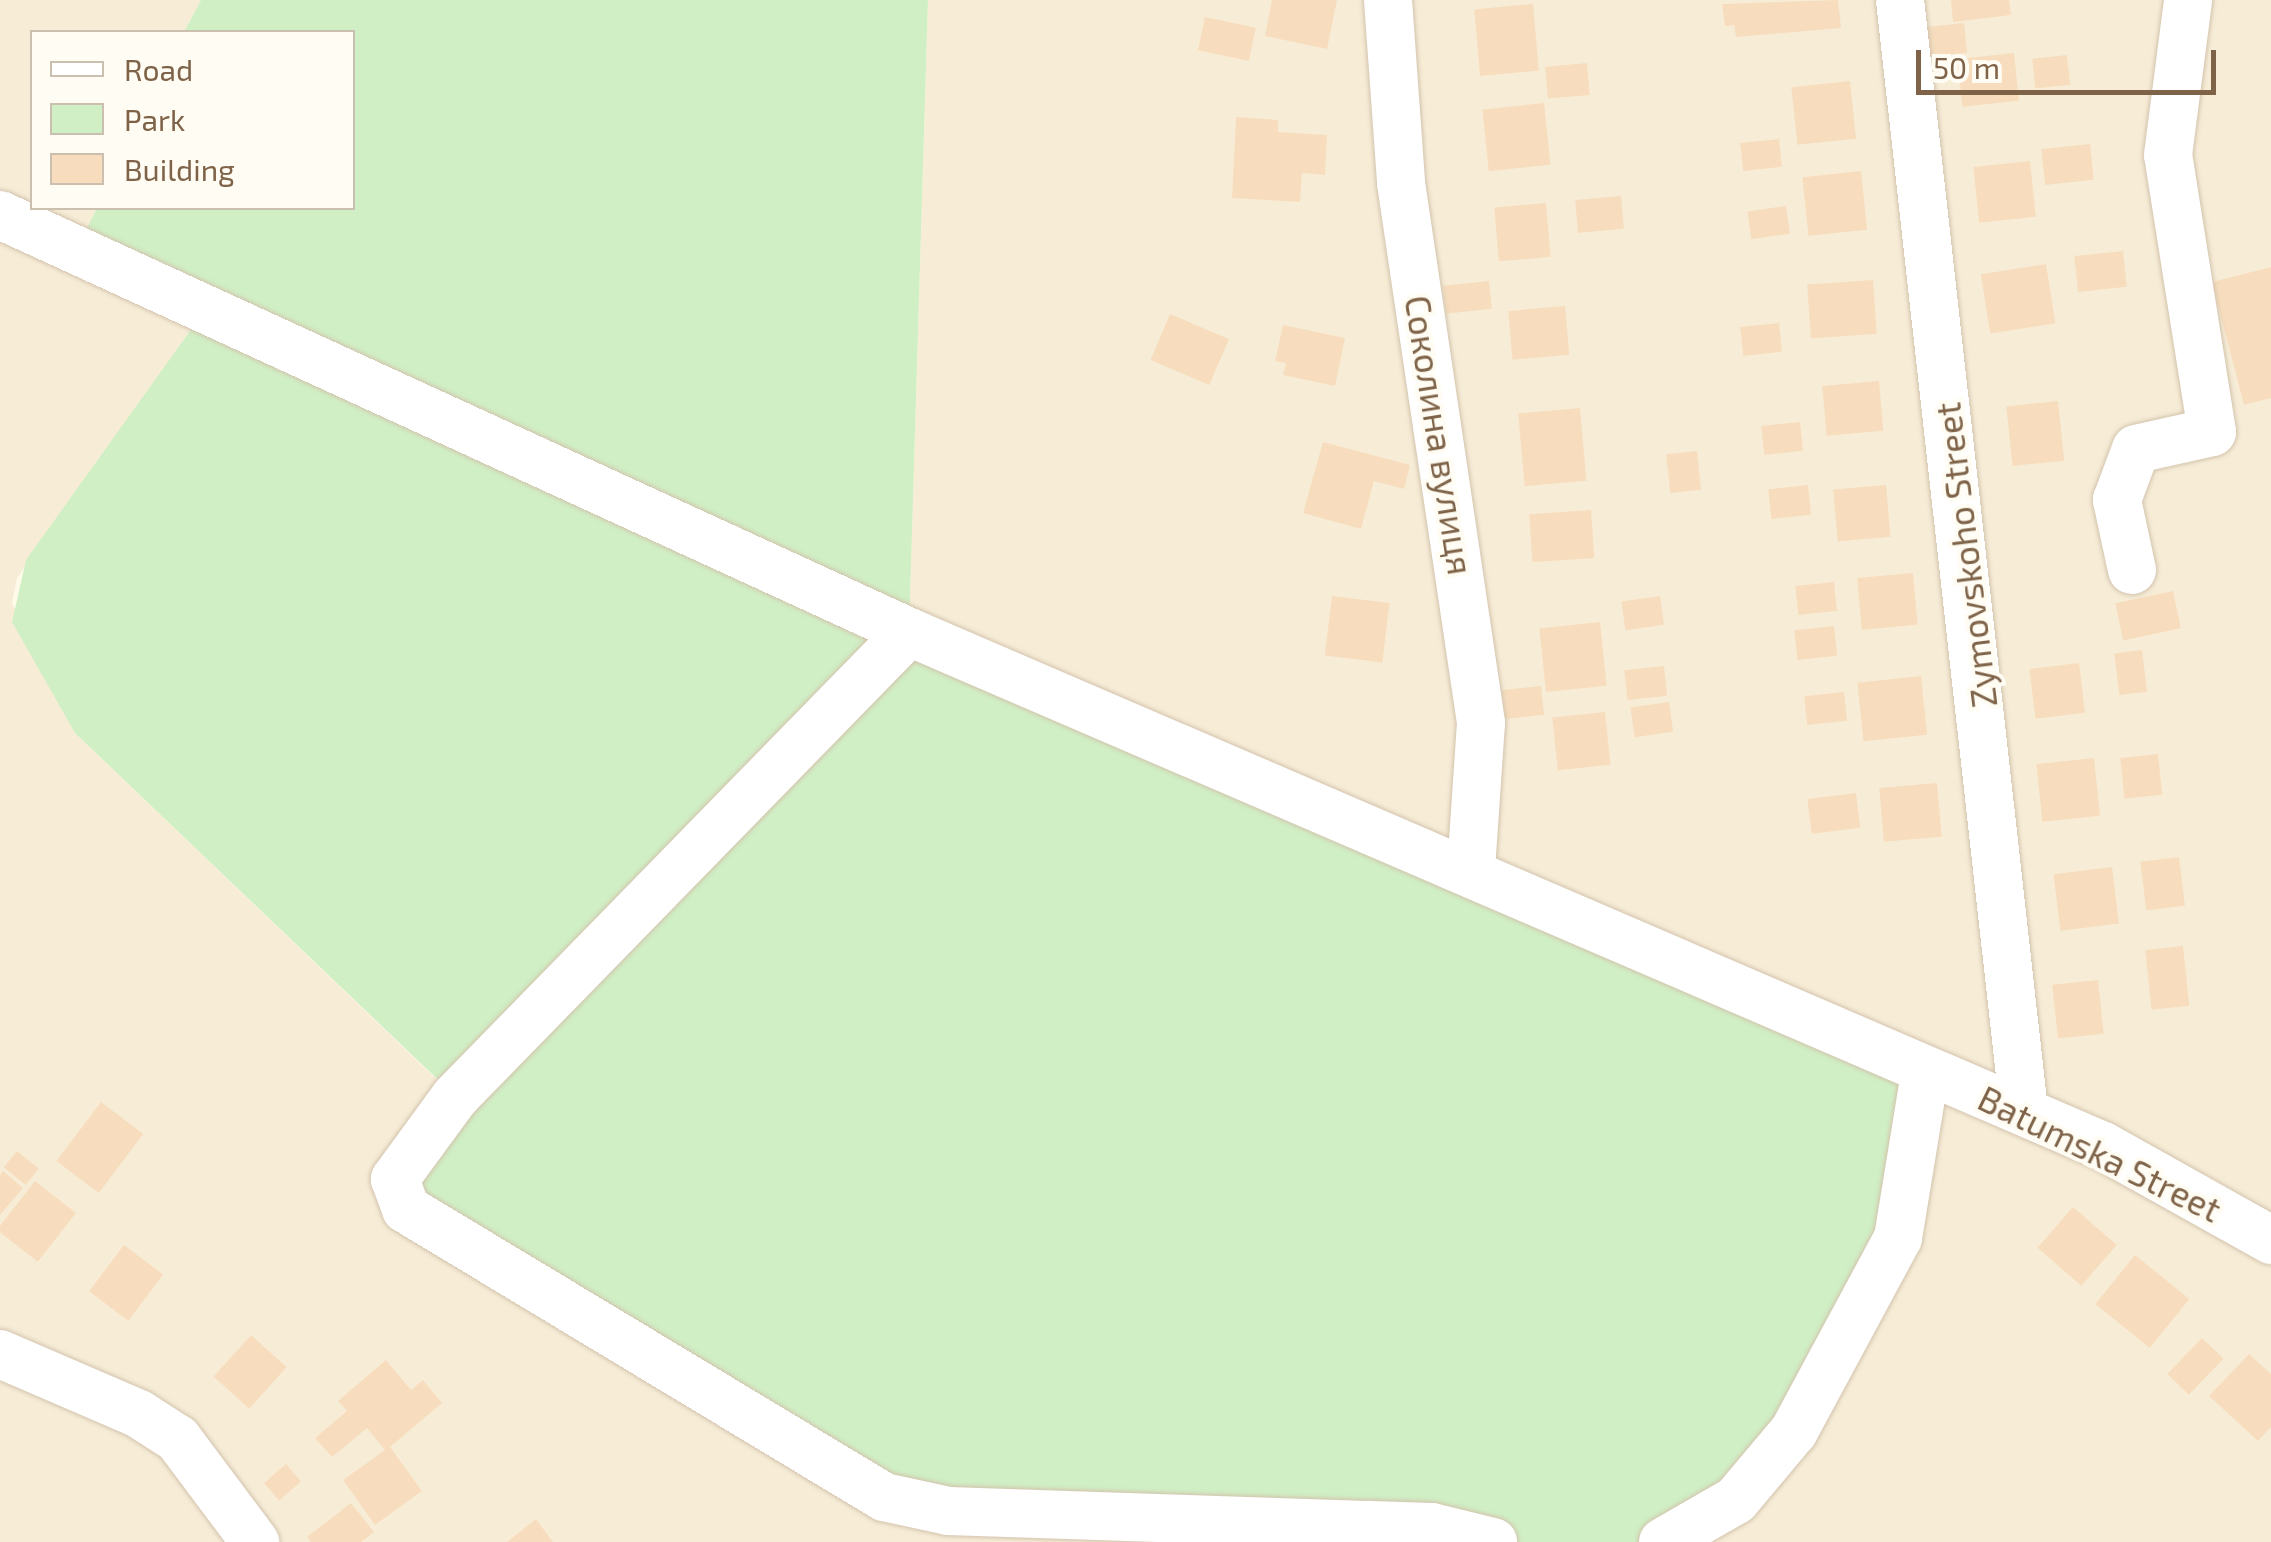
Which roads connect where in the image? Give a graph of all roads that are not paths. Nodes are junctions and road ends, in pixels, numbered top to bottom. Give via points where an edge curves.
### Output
1 (1388, 0) edge
2 (1900, 0) edge
3 (2188, 0) edge
4 (0, 215) edge
5 (2132, 570) dead end
6 (908, 632) junction
7 (1471, 870) junction
8 (1926, 1073) junction
9 (2024, 1110) junction
10 (2271, 1240) edge
11 (0, 1354) edge
12 (255, 1542) edge
13 (1493, 1542) edge
14 (1663, 1542) edge

1 - 7 street, Соколина вулиця via 1401,183 1481,722
2 - 9 street, Zymovskoho Street
3 - 5 street via 2168,156 2212,432 2136,449 2117,500
4 - 6 street, Batumska Street
6 - 7 street, Batumska Street
6 - 13 street via 455,1096 395,1179 406,1209 884,1497 948,1511 1432,1527
7 - 8 street, Batumska Street
8 - 9 street, Batumska Street
8 - 14 street via 1898,1238 1794,1430 1736,1500
9 - 10 street, Batumska Street
11 - 12 street via 139,1414 178,1439

